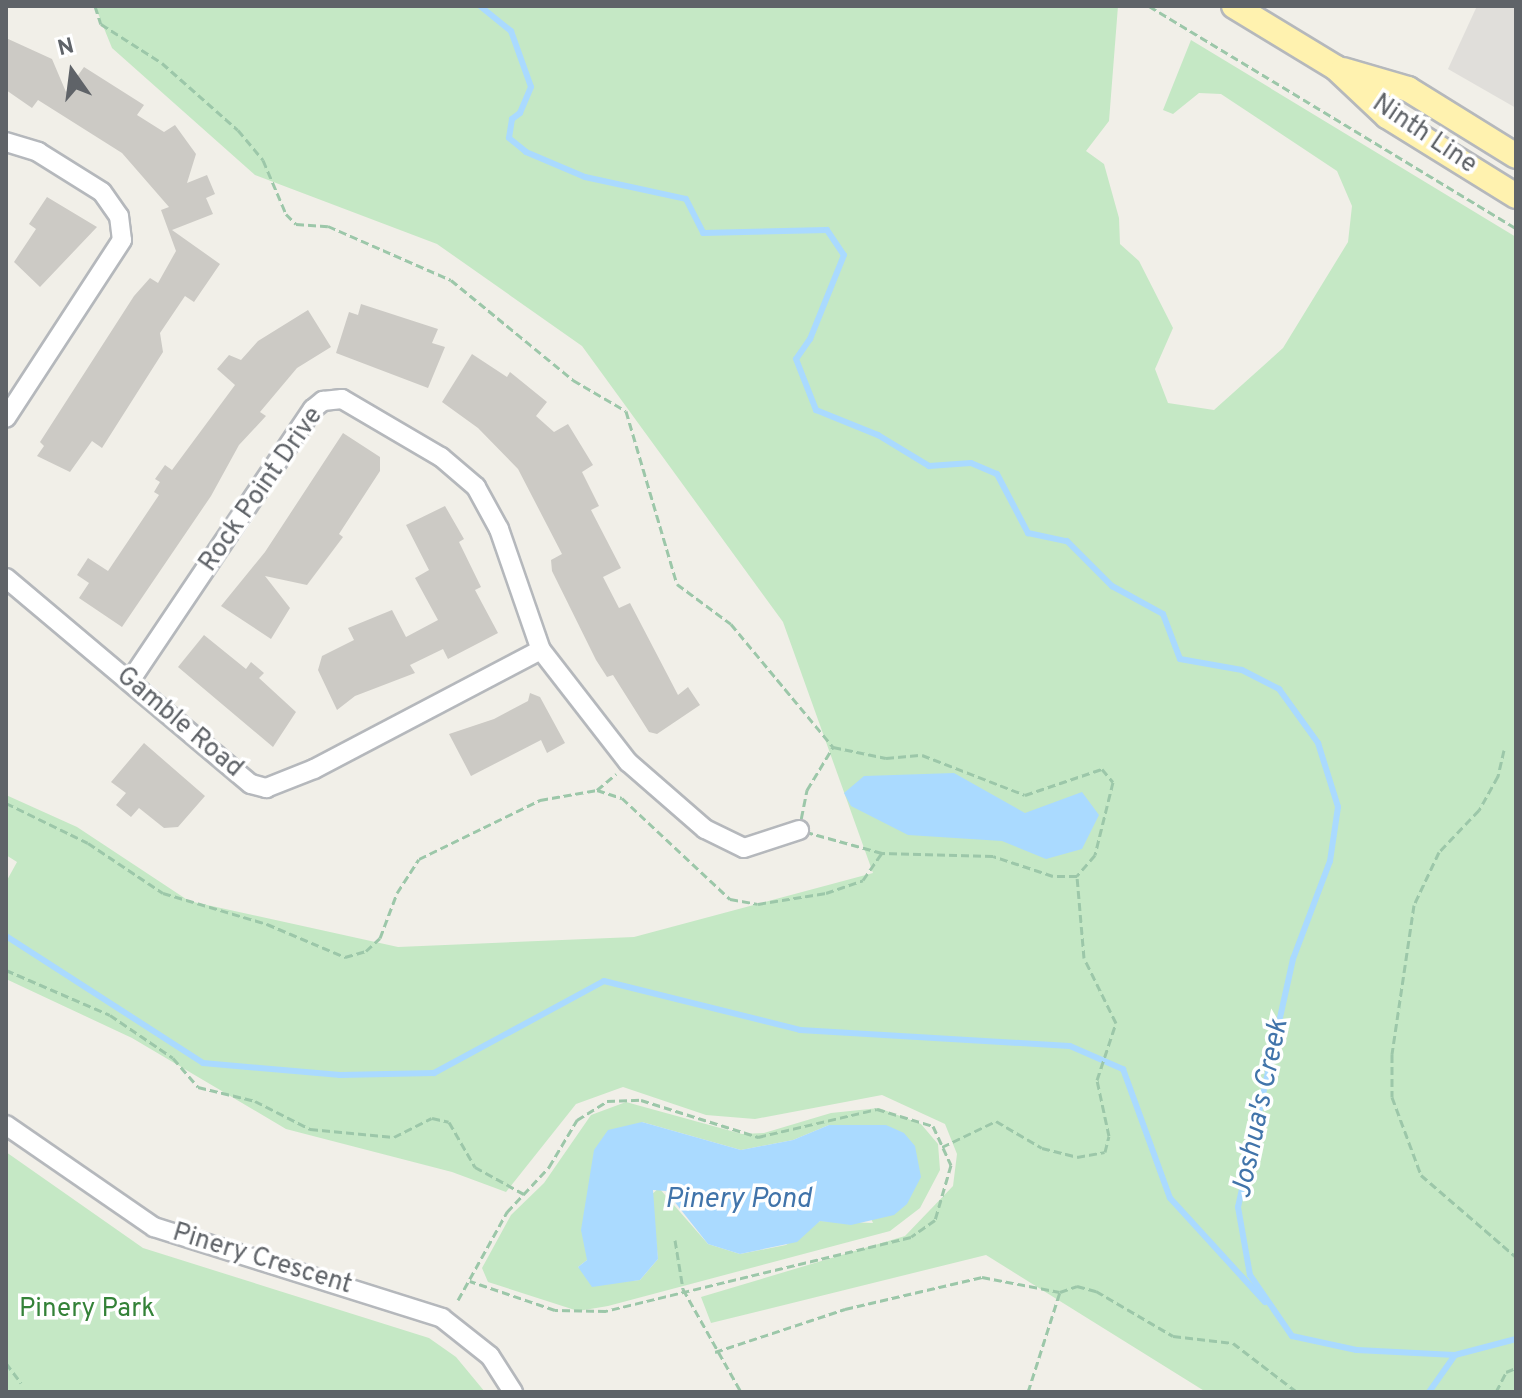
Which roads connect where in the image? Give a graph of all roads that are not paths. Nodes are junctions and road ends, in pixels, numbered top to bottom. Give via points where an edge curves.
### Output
1 (1234, 6) edge
2 (1336, 68) junction
3 (6, 142) edge
4 (1516, 156) edge
5 (1516, 196) edge
6 (6, 418) edge
7 (6, 578) edge
8 (541, 650) junction
9 (130, 681) junction
10 (799, 830) road end
11 (6, 1125) edge
12 (513, 1392) edge

1 - 2 main road, Ninth Line
2 - 4 main road, Ninth Line via 1408,89
2 - 5 main road, Ninth Line via 1387,116
3 - 6 street via 38,152 102,192 119,216 122,240
7 - 9 street, Gamble Road
8 - 9 street, Gamble Road via 314,769 266,788 251,784
8 - 9 street, Rock Point Drive via 499,529 476,487 441,457 342,399 323,401 313,409
8 - 10 street, Rock Point Drive via 628,762 705,829 744,848
11 - 12 street, Pinery Crescent via 154,1227 442,1318 490,1356

